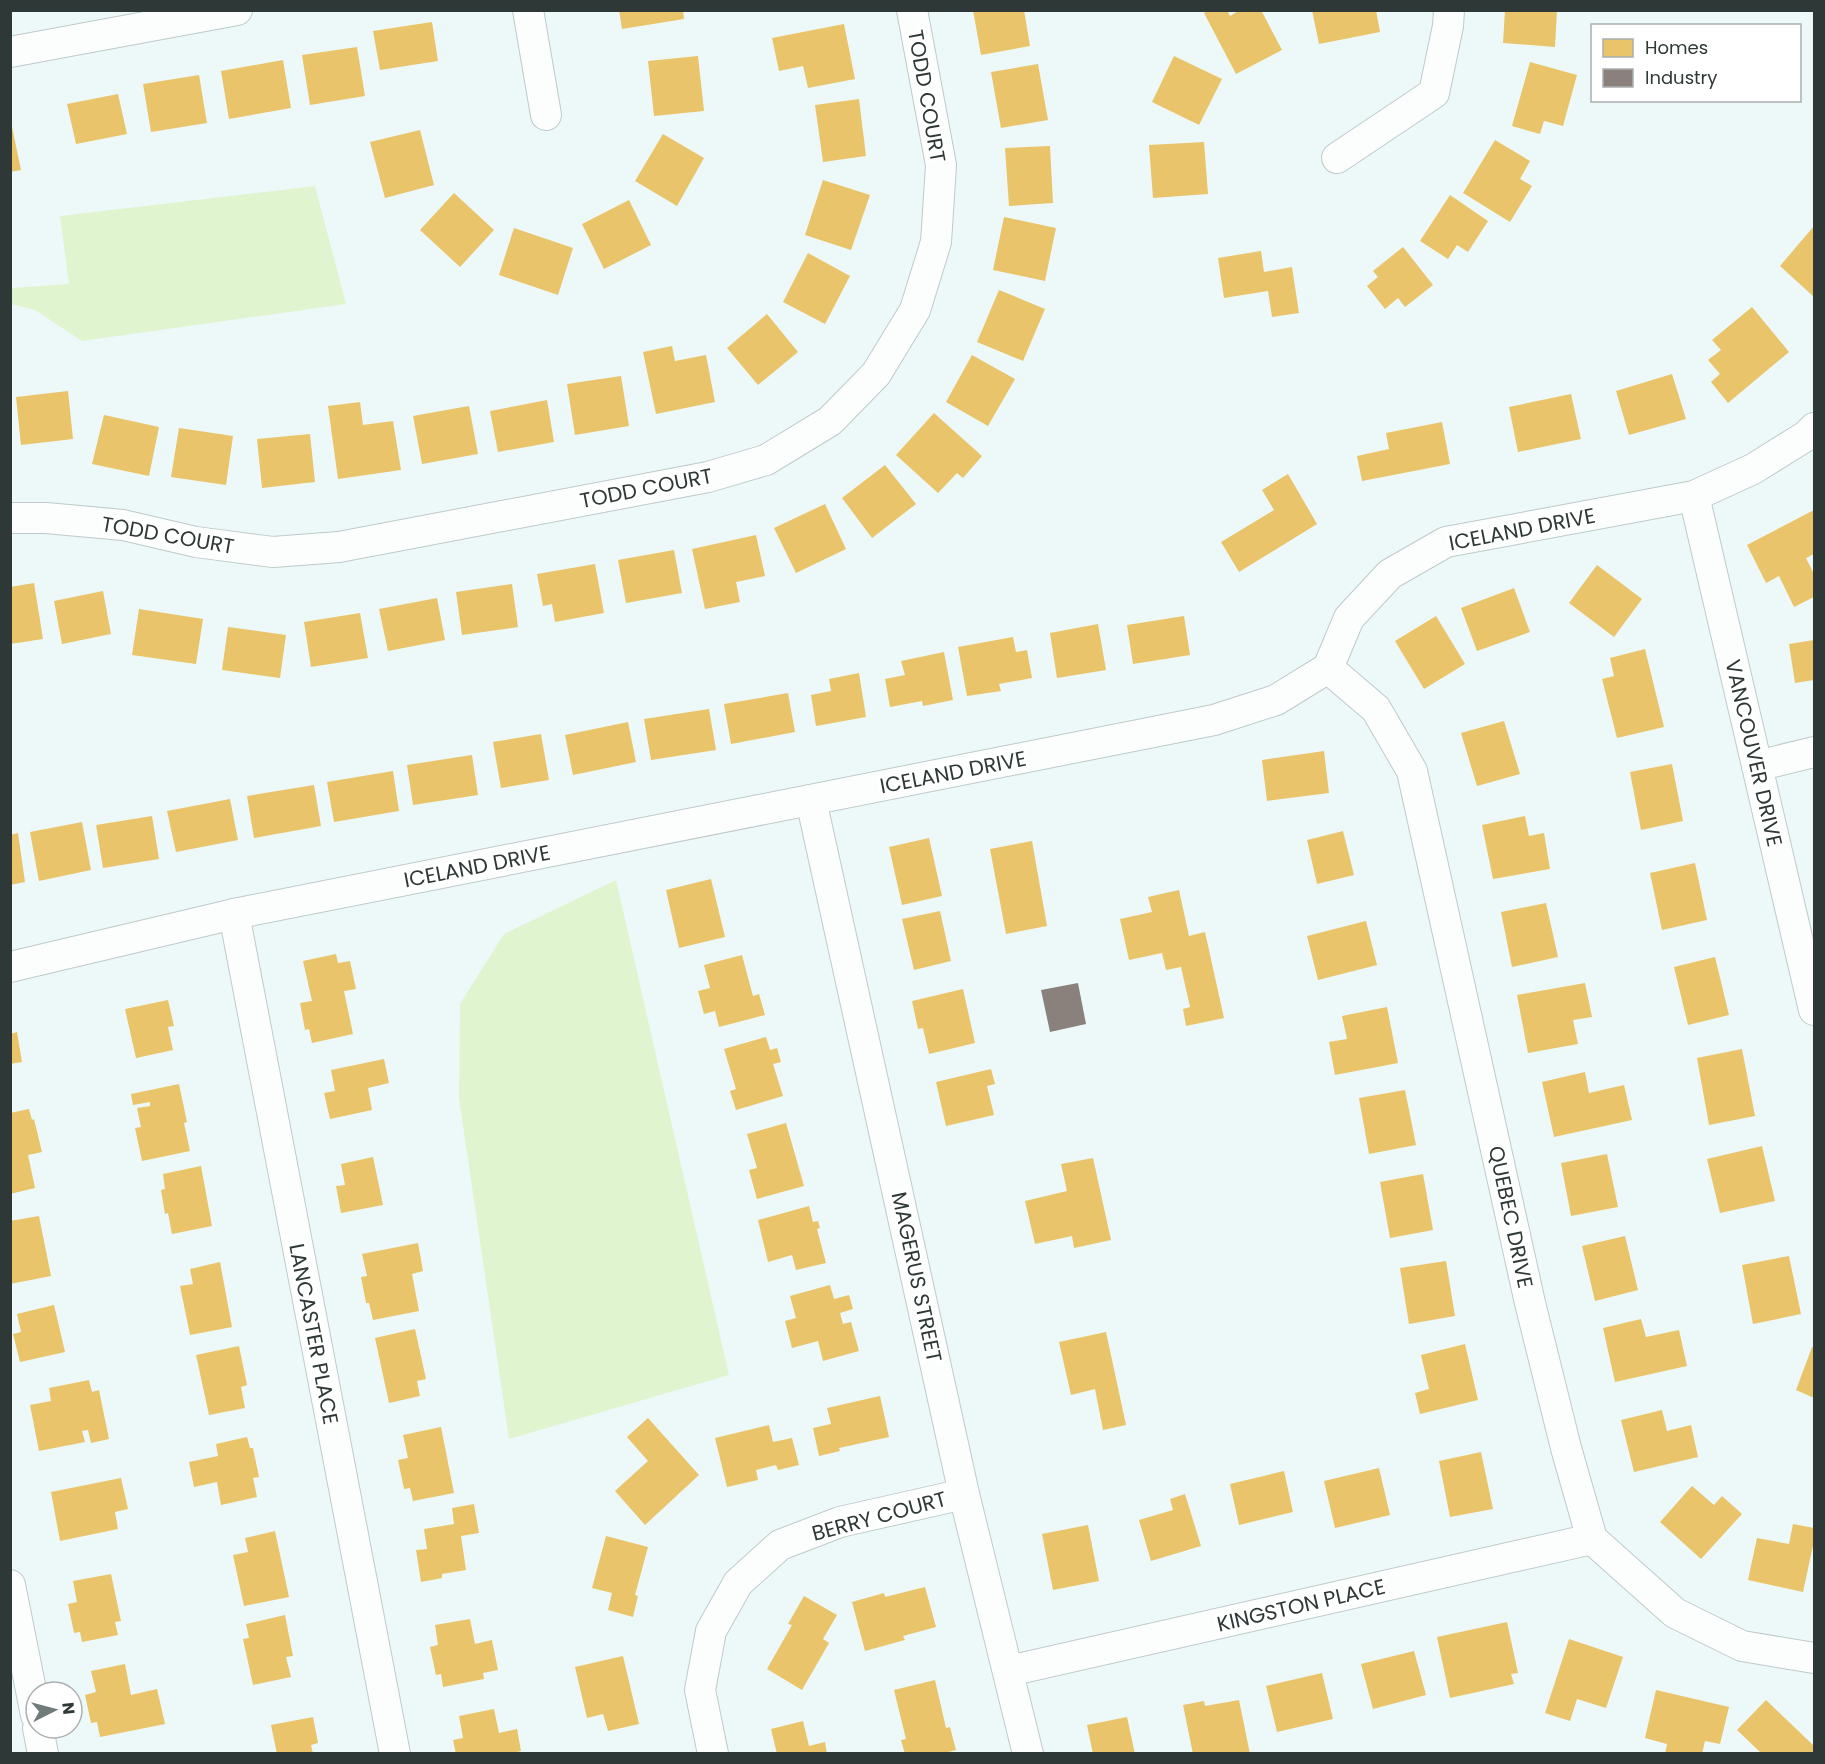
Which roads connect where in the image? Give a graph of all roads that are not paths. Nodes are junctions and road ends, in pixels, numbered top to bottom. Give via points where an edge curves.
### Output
1 (237, 10) edge
2 (528, 10) edge
3 (912, 10) edge
4 (1449, 10) edge
5 (10, 52) edge
6 (546, 115) dead end
7 (1336, 158) dead end
8 (1815, 428) edge
9 (1694, 496) junction
10 (10, 518) edge
11 (1328, 669) junction
12 (1815, 752) edge
13 (1756, 766) junction
14 (811, 800) junction
15 (234, 914) junction
16 (10, 967) edge
17 (1815, 1010) edge
18 (964, 1494) junction
19 (1592, 1539) junction
20 (10, 1585) edge
21 (1815, 1658) edge
22 (1009, 1671) junction
23 (29, 1680) edge
24 (395, 1754) edge
25 (713, 1754) edge
26 (1028, 1754) edge

1 - 5 street
2 - 6 street
3 - 10 street, TODD COURT via 941,165 936,242 915,310 876,374 830,421 766,460 708,477 339,547 273,552 196,542 123,525
4 - 7 street via 1434,93
8 - 9 street, ICELAND DRIVE via 1753,470
9 - 11 street, ICELAND DRIVE via 1446,542 1390,574 1349,618
9 - 13 street, VANCOUVER DRIVE
11 - 14 street, ICELAND DRIVE via 1276,700 1214,720
11 - 19 street, QUEBEC DRIVE via 1376,709 1412,771 1530,1303
12 - 13 street
13 - 17 street, VANCOUVER DRIVE
14 - 15 street, ICELAND DRIVE
14 - 18 street, MAGERUS STREET
15 - 16 street, ICELAND DRIVE
15 - 24 street, LANCASTER PLACE
18 - 22 street, MAGERUS STREET
18 - 25 street, BERRY COURT via 840,1522 780,1545 738,1583 711,1631 700,1690
19 - 21 street via 1675,1613 1742,1646
19 - 22 street, KINGSTON PLACE
20 - 23 street
22 - 26 street, MAGERUS STREET

